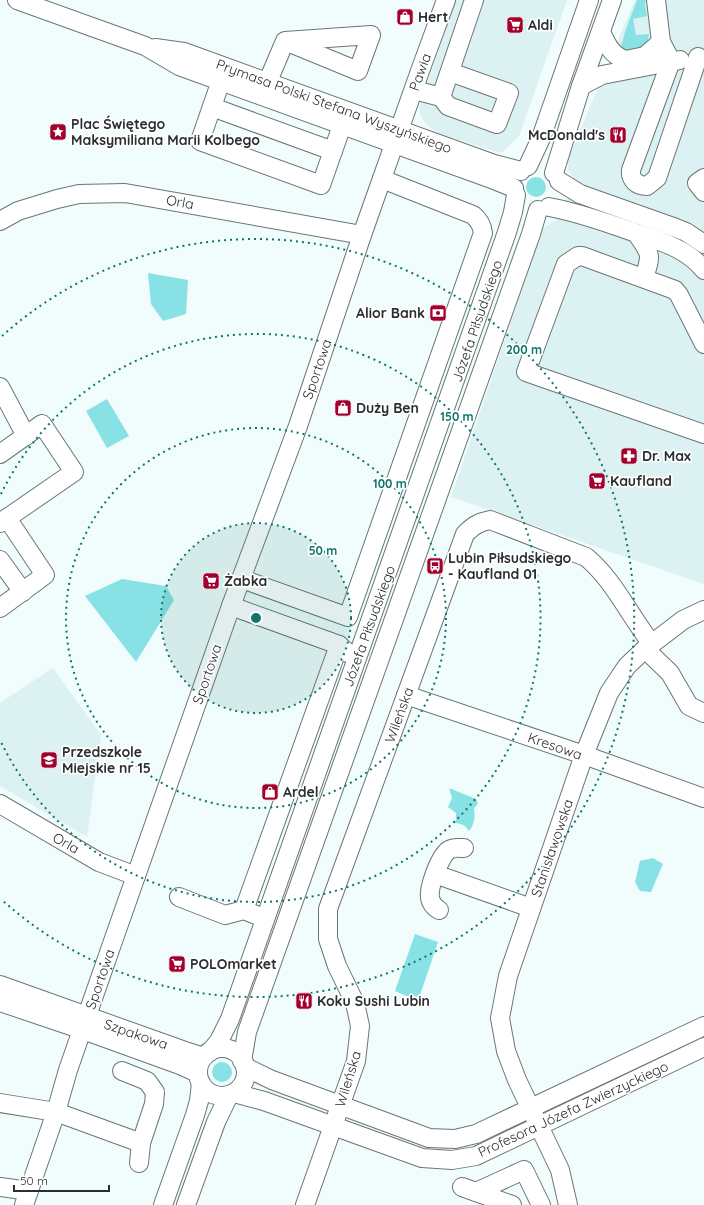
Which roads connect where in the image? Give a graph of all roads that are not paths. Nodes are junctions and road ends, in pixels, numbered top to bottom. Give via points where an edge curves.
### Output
1 (17, 0) edge
2 (446, 0) edge
3 (474, 0) edge
4 (589, 0) edge
5 (612, 0) edge
6 (656, 0) edge
7 (57, 7) edge
8 (601, 32) junction
9 (285, 41) dead end
10 (662, 42) junction
11 (701, 56) edge
12 (671, 61) junction
13 (450, 72) junction
14 (224, 74) junction
15 (581, 86) junction
16 (265, 89) junction
17 (414, 90) junction
18 (441, 97) junction
19 (212, 107) junction
20 (345, 118) junction
21 (398, 137) junction
22 (333, 151) junction
23 (525, 169) junction
24 (557, 177) junction
25 (704, 178) edge
26 (382, 179) junction
27 (515, 192) junction
28 (704, 192) edge
29 (543, 208) junction
30 (0, 221) edge
31 (637, 234) junction
32 (362, 235) junction
33 (704, 244) edge
34 (704, 270) edge
35 (644, 278) junction
36 (704, 344) edge
37 (0, 387) edge
38 (704, 434) edge
39 (26, 436) junction
40 (0, 454) edge
41 (3, 520) edge
42 (0, 560) edge
43 (242, 579) junction
44 (23, 592) junction
45 (310, 604) junction
46 (231, 606) junction
47 (0, 608) edge
48 (704, 610) edge
49 (301, 631) junction
50 (339, 645) junction
51 (649, 646) junction
52 (356, 661) junction
53 (406, 695) junction
54 (704, 713) edge
55 (584, 755) junction
56 (704, 798) edge
57 (0, 804) edge
58 (464, 848) dead end
59 (435, 874) junction
60 (136, 876) junction
61 (180, 896) dead end
62 (531, 908) junction
63 (244, 910) junction
64 (439, 910) dead end
65 (266, 918) junction
66 (0, 985) edge
67 (0, 1002) edge
68 (85, 1023) junction
69 (704, 1026) edge
70 (704, 1047) edge
71 (244, 1064) junction
72 (203, 1066) junction
73 (122, 1071) dead end
74 (231, 1094) junction
75 (0, 1103) edge
76 (341, 1104) junction
77 (530, 1108) junction
78 (56, 1112) junction
79 (539, 1125) junction
80 (332, 1127) junction
81 (141, 1143) junction
82 (140, 1163) dead end
83 (0, 1187) edge
84 (26, 1198) edge
85 (163, 1205) edge
86 (186, 1205) edge
87 (305, 1205) edge
88 (512, 1205) edge
89 (541, 1205) edge
90 (568, 1205) edge

1 - 7 street, Prymasa Polski Stefana Wyszyńskiego
2 - 17 street, Pawia
3 - 13 street
4 - 23 street via 542,138
5 - 8 street
6 - 10 street
7 - 14 street, Prymasa Polski Stefana Wyszyńskiego via 145,46 179,66
8 - 10 street via 609,49 626,60 644,56
8 - 15 street
9 - 16 street
10 - 12 street
11 - 12 street
11 - 12 street via 657,178 651,184 643,186 634,181 631,170
12 - 15 street via 602,76
13 - 18 street
13 - 18 street via 509,93 498,124 448,106
14 - 16 street, Prymasa Polski Stefana Wyszyńskiego
14 - 19 street
15 - 24 street
16 - 20 street, Prymasa Polski Stefana Wyszyńskiego
17 - 18 street
17 - 21 street, Pawia
19 - 22 street
19 - 22 street via 200,141 321,185
20 - 21 street, Prymasa Polski Stefana Wyszyńskiego
20 - 22 street
21 - 23 street, Prymasa Polski Stefana Wyszyńskiego via 494,164
21 - 26 street, Sportowa
21 - 27 street, Prymasa Polski Stefana Wyszyńskiego
23 - 24 street via 542,165 549,168
23 - 27 street via 515,182
24 - 29 street via 557,198
24 - 33 street via 580,194 686,232
25 - 28 street via 697,182
26 - 32 street, Sportowa
26 - 45 street via 473,215 480,223 483,233 348,617
27 - 29 street via 519,202 525,206 531,209
27 - 52 street, Józefa Piłsudskiego via 507,232
29 - 31 street via 581,214
29 - 71 street, Józefa Piłsudskiego via 490,345 247,1032
30 - 32 street, Orla via 18,211 79,194 125,193
31 - 34 street via 676,247 694,259
31 - 35 street via 650,256
32 - 43 street, Sportowa via 298,426
35 - 36 street via 675,290
35 - 38 street via 582,256 566,264 526,372
37 - 39 street
39 - 40 street
39 - 41 street via 42,424 74,472
41 - 44 street via 46,574
42 - 44 street
43 - 45 street
43 - 46 street, Sportowa
44 - 47 street
45 - 49 street
46 - 49 street
46 - 60 street, Sportowa
48 - 51 street, Stanisławowska via 683,620
49 - 50 street
50 - 52 street
50 - 63 street
51 - 53 street, Wileńska via 610,582 586,557 490,520 472,526 465,534
51 - 54 street, Wileńska via 670,673 689,706
51 - 55 street, Stanisławowska via 627,666 609,693
52 - 65 street, Józefa Piłsudskiego
53 - 55 street, Kresowa
53 - 76 street, Wileńska via 328,909 328,938 355,1003 360,1026 356,1061
55 - 56 street, Kresowa
55 - 62 street, Stanisławowska
57 - 60 street, Orla via 99,862
58 - 59 street via 457,847 445,853
59 - 62 street
59 - 64 street via 430,899 433,906
60 - 68 street, Sportowa
61 - 63 street via 225,915
62 - 77 street, Stanisławowska via 508,976 500,1018 506,1051
63 - 65 street
65 - 72 street, Józefa Piłsudskiego via 230,1019
66 - 68 street, Szpakowa
67 - 68 street, Szpakowa
68 - 72 street, Szpakowa via 180,1065
68 - 78 street, Sportowa
69 - 77 street, Profesora Józefa Zwierzyckiego
70 - 79 street, Profesora Józefa Zwierzyckiego
71 - 72 street via 232,1051 217,1049
71 - 74 street via 244,1082
71 - 76 street, Profesora Józefa Zwierzyckiego via 272,1080
72 - 74 street via 206,1090 221,1096
72 - 85 street, Józefa Piłsudskiego via 195,1115
73 - 81 street via 147,1081 154,1092 154,1104
74 - 80 street, Profesora Józefa Zwierzyckiego via 264,1101
74 - 86 street via 216,1122
75 - 78 street
76 - 77 street, Profesora Józefa Zwierzyckiego via 430,1138 455,1139 476,1134
76 - 80 street, Wileńska
77 - 79 street, Stanisławowska
78 - 81 street
78 - 84 street, Sportowa
79 - 80 street, Profesora Józefa Zwierzyckiego via 476,1156 452,1160 422,1158
79 - 90 street, Stanisławowska via 560,1170
80 - 87 street, Wileńska
81 - 82 street
83 - 84 street
88 - 89 street via 469,1190 524,1170

